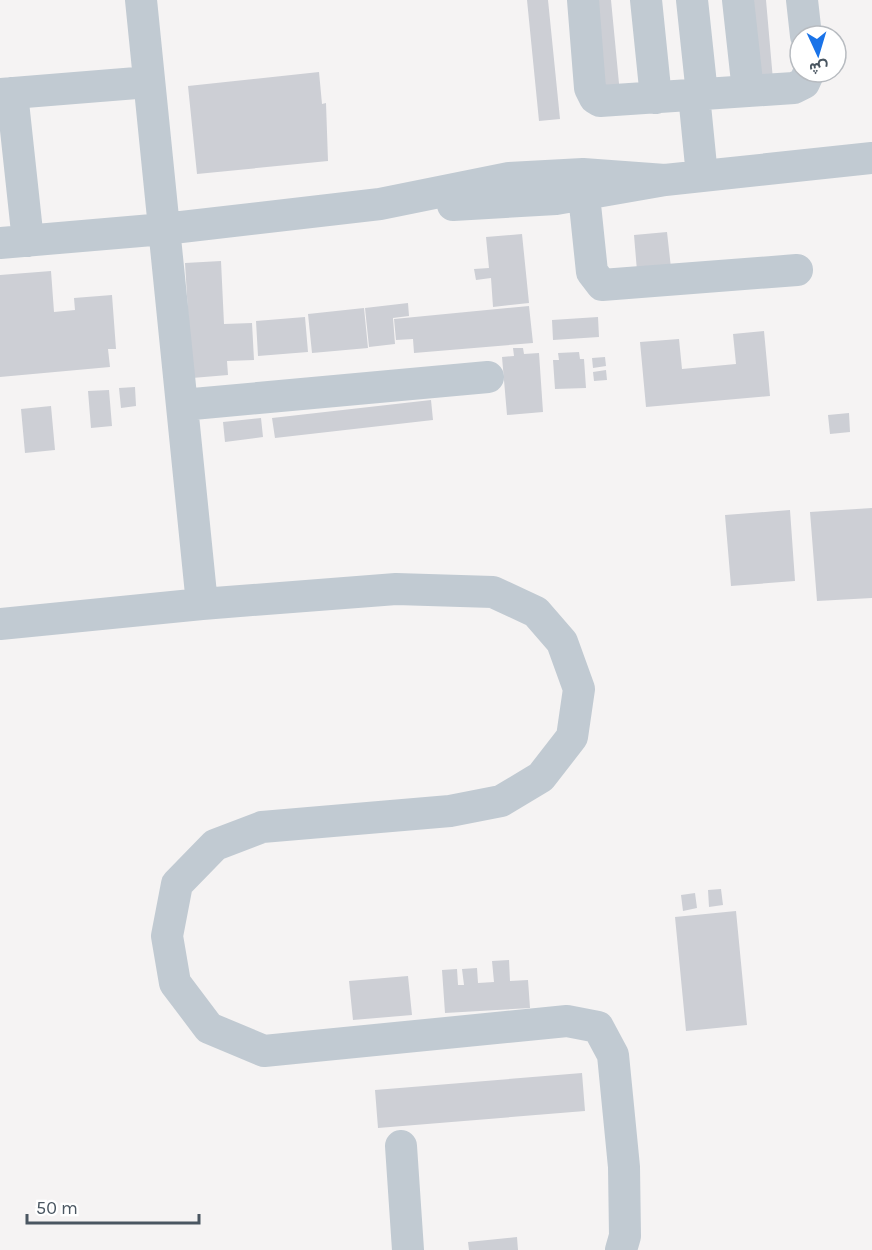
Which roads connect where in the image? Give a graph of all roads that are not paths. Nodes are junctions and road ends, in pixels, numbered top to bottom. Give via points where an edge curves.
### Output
1 (141, 0) edge
2 (583, 0) edge
3 (646, 0) edge
4 (692, 0) edge
5 (738, 0) edge
6 (802, 0) edge
7 (805, 24) edge
8 (149, 82) junction
9 (802, 84) edge
10 (748, 91) junction
11 (6, 94) edge
12 (698, 95) junction
13 (656, 98) junction
14 (872, 158) edge
15 (702, 176) junction
16 (665, 180) junction
17 (584, 195) junction
18 (380, 204) junction
19 (164, 228) junction
20 (14, 242) edge
21 (797, 270) dead end
22 (488, 377) dead end
23 (182, 405) junction
24 (202, 604) junction
25 (0, 624) edge
26 (401, 1146) dead end
27 (408, 1250) edge
28 (621, 1250) edge

1 - 8 lane
2 - 13 lane via 590,88 595,98
3 - 13 lane
4 - 12 lane
5 - 10 lane
6 - 7 lane
8 - 11 lane
8 - 19 lane
9 - 10 lane
10 - 12 lane
11 - 20 lane
12 - 13 lane
12 - 15 lane
14 - 15 lane
15 - 16 lane
16 - 17 lane
16 - 18 lane via 614,174 543,175 509,178
17 - 18 lane via 468,205
17 - 21 lane via 592,272 602,285
18 - 19 lane
19 - 20 lane
19 - 23 lane
22 - 23 lane
23 - 24 lane
24 - 25 lane
24 - 28 lane via 396,589 492,592 536,612 562,642 579,689 572,737 541,777 501,801 450,811 262,827 214,845 177,884 166,936 175,982 209,1028 264,1051 567,1021 598,1027 613,1055 624,1167 625,1236
26 - 27 lane

